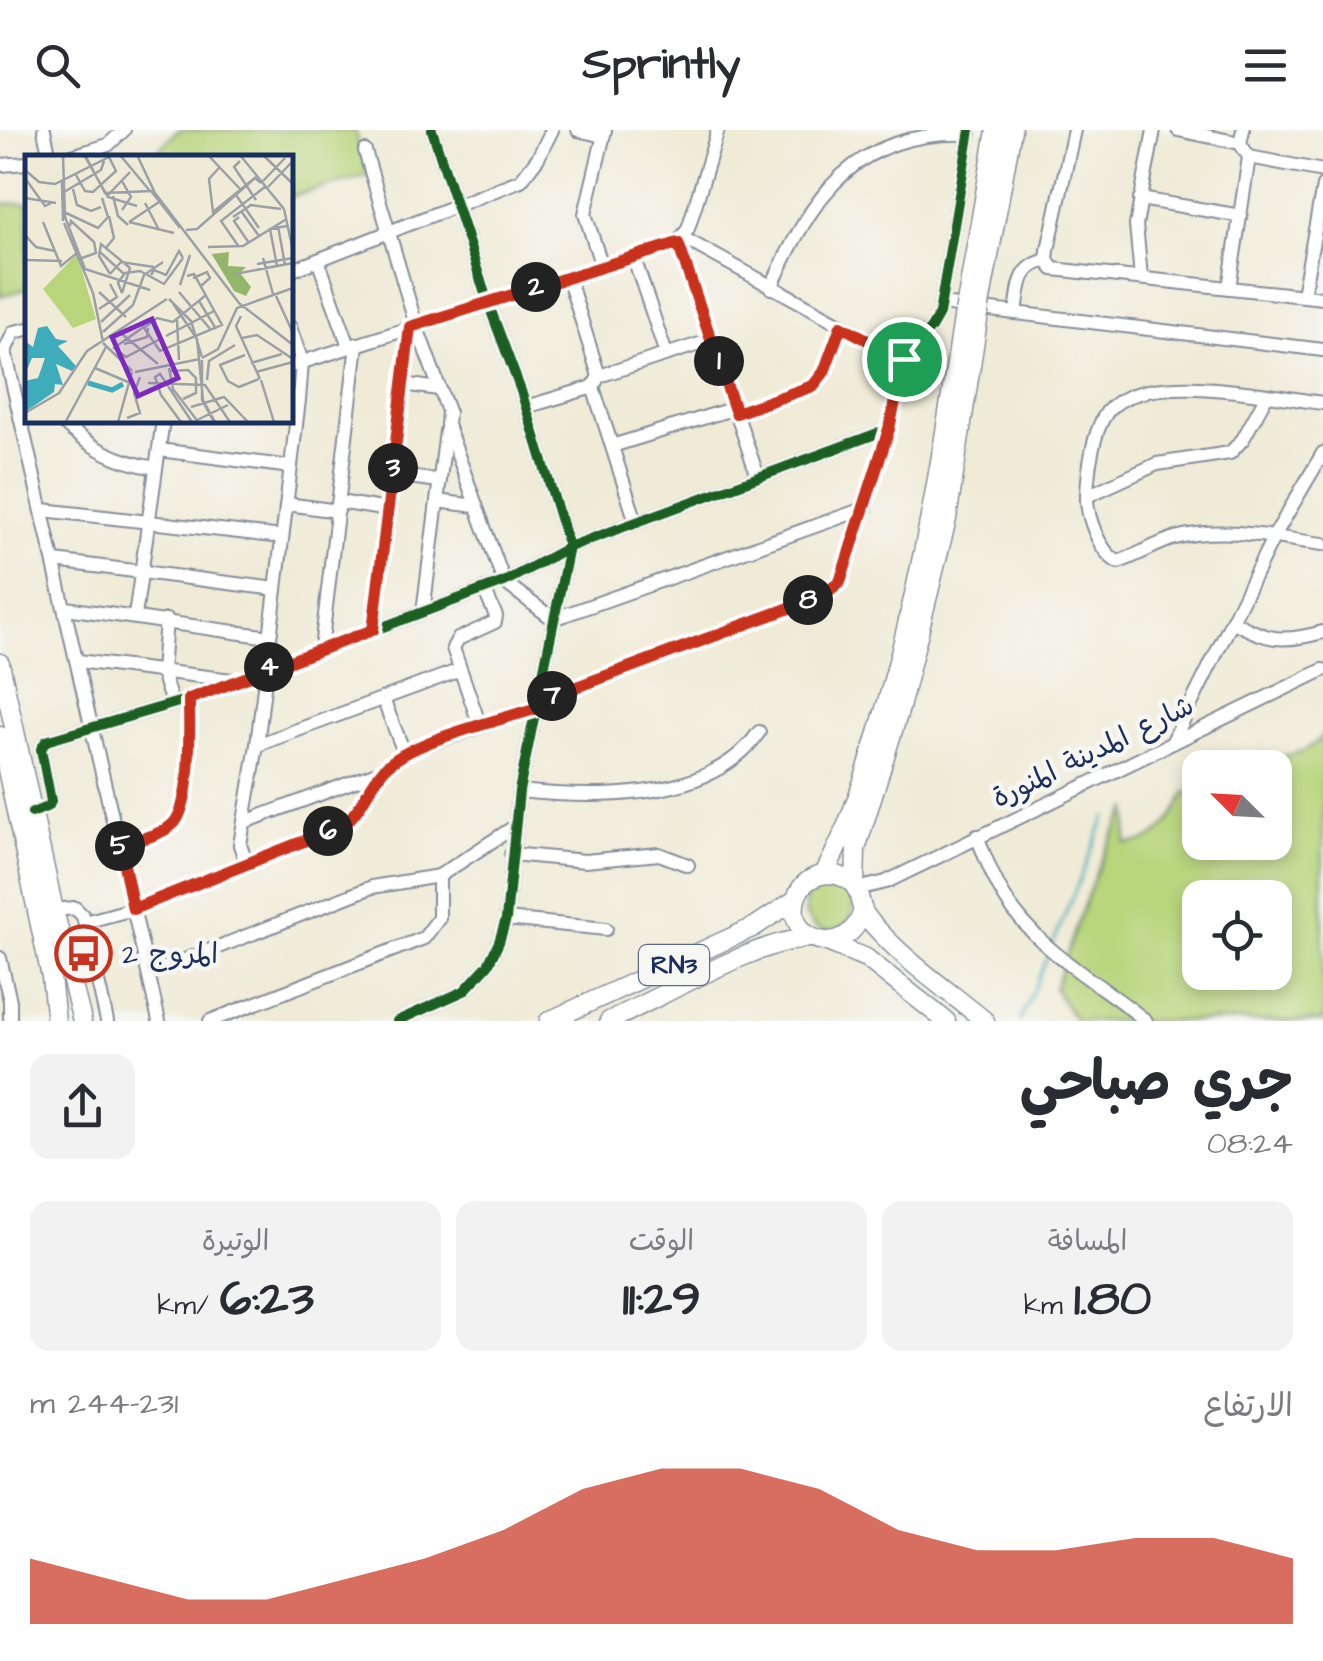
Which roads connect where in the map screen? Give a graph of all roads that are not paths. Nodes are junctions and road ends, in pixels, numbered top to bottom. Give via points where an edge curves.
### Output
1 (44, 130) edge
2 (124, 130) edge
3 (432, 130) edge
4 (552, 130) edge
5 (578, 130) edge
6 (718, 130) edge
7 (996, 130) edge
8 (1012, 130) edge
9 (1074, 130) edge
10 (1154, 130) edge
11 (1178, 130) edge
12 (970, 132) edge
13 (604, 133) edge
14 (1242, 136) edge
15 (365, 151) dead end
16 (49, 155) edge
17 (76, 155) edge
18 (1249, 157) junction
19 (25, 164) edge
20 (0, 165) edge
21 (1323, 172) edge
22 (1323, 186) edge
23 (1140, 199) junction
24 (457, 204) junction
25 (1241, 216) junction
26 (388, 230) junction
27 (681, 240) junction
28 (634, 258) junction
29 (318, 260) junction
30 (1047, 260) junction
31 (602, 267) junction
32 (292, 270) edge
33 (568, 277) junction
34 (1141, 278) junction
35 (771, 288) junction
36 (1230, 288) junction
37 (1303, 295) junction
38 (1323, 298) edge
39 (488, 303) junction
40 (941, 304) junction
41 (973, 306) junction
42 (1016, 313) junction
43 (413, 326) junction
44 (841, 326) junction
45 (25, 330) edge
46 (712, 340) junction
47 (353, 345) junction
48 (1323, 350) edge
49 (666, 354) junction
50 (904, 359) junction
51 (296, 364) edge
52 (596, 381) junction
53 (13, 384) junction
54 (404, 384) junction
55 (439, 389) junction
56 (25, 391) edge
57 (1266, 396) junction
58 (1323, 403) edge
59 (526, 407) junction
60 (736, 410) junction
61 (62, 422) edge
62 (162, 422) edge
63 (447, 426) junction
64 (889, 429) junction
65 (612, 446) junction
66 (159, 450) junction
67 (1323, 454) edge
68 (292, 466) junction
69 (156, 468) junction
70 (1319, 469) edge
71 (392, 475) junction
72 (758, 477) junction
73 (440, 481) junction
74 (1087, 496) junction
75 (437, 501) junction
76 (287, 504) junction
77 (338, 506) junction
78 (476, 506) junction
79 (866, 508) junction
80 (43, 510) junction
81 (388, 510) junction
82 (148, 522) junction
83 (636, 522) junction
84 (282, 537) junction
85 (1273, 538) junction
86 (1323, 544) edge
87 (568, 547) junction
88 (54, 561) junction
89 (141, 570) junction
90 (504, 582) junction
91 (484, 588) junction
92 (276, 589) junction
93 (66, 608) junction
94 (423, 612) junction
95 (134, 616) junction
96 (554, 619) junction
97 (166, 620) junction
98 (1232, 621) junction
99 (373, 630) junction
100 (1323, 632) edge
101 (270, 637) junction
102 (322, 648) junction
103 (78, 661) junction
104 (0, 663) edge
105 (265, 669) junction
106 (460, 670) junction
107 (1323, 670) edge
108 (162, 672) junction
109 (234, 681) junction
110 (189, 699) junction
111 (382, 699) junction
112 (172, 704) junction
113 (538, 704) junction
114 (1189, 707) junction
115 (1208, 724) junction
116 (480, 726) junction
117 (93, 728) junction
118 (758, 732) dead end
119 (0, 736) edge
120 (1172, 743) junction
121 (257, 745) junction
122 (404, 752) junction
123 (382, 771) junction
124 (520, 792) junction
125 (32, 812) junction
126 (245, 822) junction
127 (514, 828) junction
128 (977, 836) junction
129 (120, 845) junction
130 (240, 845) junction
131 (511, 854) junction
132 (246, 862) junction
133 (688, 865) dead end
134 (224, 871) junction
135 (824, 874) junction
136 (439, 876) junction
137 (859, 897) junction
138 (795, 900) junction
139 (133, 909) junction
140 (54, 910) junction
141 (506, 918) junction
142 (85, 922) junction
143 (606, 929) dead end
144 (819, 940) junction
145 (1, 966) edge
146 (149, 974) junction
147 (10, 1021) edge
148 (56, 1021) edge
149 (82, 1021) edge
150 (107, 1021) edge
151 (159, 1021) edge
152 (210, 1021) edge
153 (397, 1021) edge
154 (548, 1021) edge
155 (609, 1021) edge
156 (946, 1021) edge
157 (985, 1021) edge
158 (1146, 1021) edge

1 - 16 street
2 - 17 street via 108,145
3 - 24 street
4 - 24 street via 522,180
5 - 13 street
6 - 27 street
7 - 41 highway
8 - 41 highway
9 - 30 street
10 - 23 street
11 - 14 street
12 - 35 street via 914,132 854,158 809,208
12 - 40 street
13 - 31 street via 584,214
14 - 18 street
15 - 26 street
18 - 21 street
18 - 25 street
19 - 20 street
22 - 37 street
23 - 25 street
23 - 34 street
24 - 26 street
24 - 39 street
25 - 36 street
26 - 29 street
26 - 43 street
27 - 28 street
27 - 35 street
27 - 46 street
28 - 31 street
28 - 49 street
29 - 32 street
29 - 47 street
30 - 34 street via 1053,269
30 - 42 street via 1025,271
31 - 33 street
33 - 39 street
33 - 52 street
34 - 36 street
35 - 44 street
36 - 37 street
37 - 38 street
39 - 43 street
39 - 59 street
40 - 42 street
40 - 50 street via 931,328
41 - 135 highway via 906,630 859,795
41 - 137 highway via 947,519 856,849
42 - 48 street
43 - 47 street
43 - 54 street
43 - 55 street
44 - 50 street
44 - 60 street via 813,386
45 - 53 street via 14,332 6,350
46 - 49 street
46 - 60 street
47 - 51 street
47 - 77 street
49 - 52 street
50 - 64 street
51 - 68 street
52 - 59 street
52 - 65 street
53 - 56 street
53 - 80 street
54 - 55 street
54 - 71 street
55 - 63 street
57 - 58 street
57 - 74 street via 1230,453 1158,464
57 - 74 street via 1176,387 1120,400 1100,425
59 - 87 street
60 - 65 street
60 - 72 street
61 - 69 street via 100,452
62 - 66 street
63 - 73 street
63 - 78 street
64 - 72 street
64 - 79 street
65 - 83 street
66 - 68 street
66 - 69 street
67 - 70 street
68 - 76 street
69 - 82 street
70 - 85 street
71 - 73 street
71 - 81 street
72 - 83 street
73 - 75 street
74 - 85 street via 1097,534 1118,562 1195,534
75 - 78 street
75 - 94 street
76 - 77 street
76 - 84 street
77 - 81 street
77 - 102 street
78 - 90 street
79 - 96 street
79 - 113 street via 844,574 830,592
80 - 82 street
80 - 88 street
81 - 99 street
82 - 84 street
82 - 89 street
83 - 87 street
84 - 92 street
85 - 86 street
85 - 98 street
87 - 90 street
87 - 96 street
88 - 89 street
88 - 93 street
89 - 92 street
89 - 95 street
90 - 91 street
90 - 96 street
91 - 94 street
91 - 106 street via 496,619 456,641
92 - 101 street
93 - 95 street
93 - 103 street
94 - 99 street
95 - 97 street
96 - 113 street
97 - 101 street
97 - 108 street
98 - 100 street via 1270,640
98 - 114 street
99 - 102 street
101 - 105 street
102 - 105 street
103 - 108 street
103 - 117 street
104 - 125 highway
105 - 109 street
105 - 121 street
106 - 111 street
106 - 116 street
107 - 115 street, شارع المدينة المنورة
108 - 109 street
108 - 112 street
109 - 110 street
110 - 112 street
110 - 129 street via 180,815 160,832
111 - 121 street
111 - 122 street
112 - 117 street
113 - 116 street
113 - 124 street
114 - 115 street
114 - 120 street
115 - 120 street, شارع المدينة المنورة
116 - 122 street
117 - 125 street via 41,746 51,801
117 - 129 street
118 - 124 street via 726,766 649,790 598,797
119 - 148 highway
120 - 128 street, شارع المدينة المنورة
121 - 126 street
122 - 123 street
123 - 126 street
123 - 132 street via 342,826
124 - 127 street
125 - 140 highway
126 - 130 street
127 - 131 street
127 - 136 street
128 - 137 street, شارع المدينة المنورة
128 - 158 street via 998,887 1044,944
129 - 139 street
130 - 132 street
130 - 134 street
131 - 133 street via 594,861 665,854
131 - 141 street
132 - 134 street
134 - 139 street
135 - 137 highway via 846,878
135 - 138 highway, RN3 via 811,878
136 - 146 street via 372,888
136 - 152 street via 439,918 424,938
137 - 144 highway, RN3 via 859,923 851,933
137 - 157 highway via 880,932
138 - 144 highway via 797,922
138 - 154 highway, RN3 via 754,928
139 - 142 street
139 - 146 street
140 - 142 street via 75,908
140 - 149 highway
141 - 143 street
141 - 153 street via 477,980
142 - 150 street
144 - 155 highway, RN3 via 797,938 762,949
144 - 156 highway via 866,958
145 - 147 street
146 - 151 street

